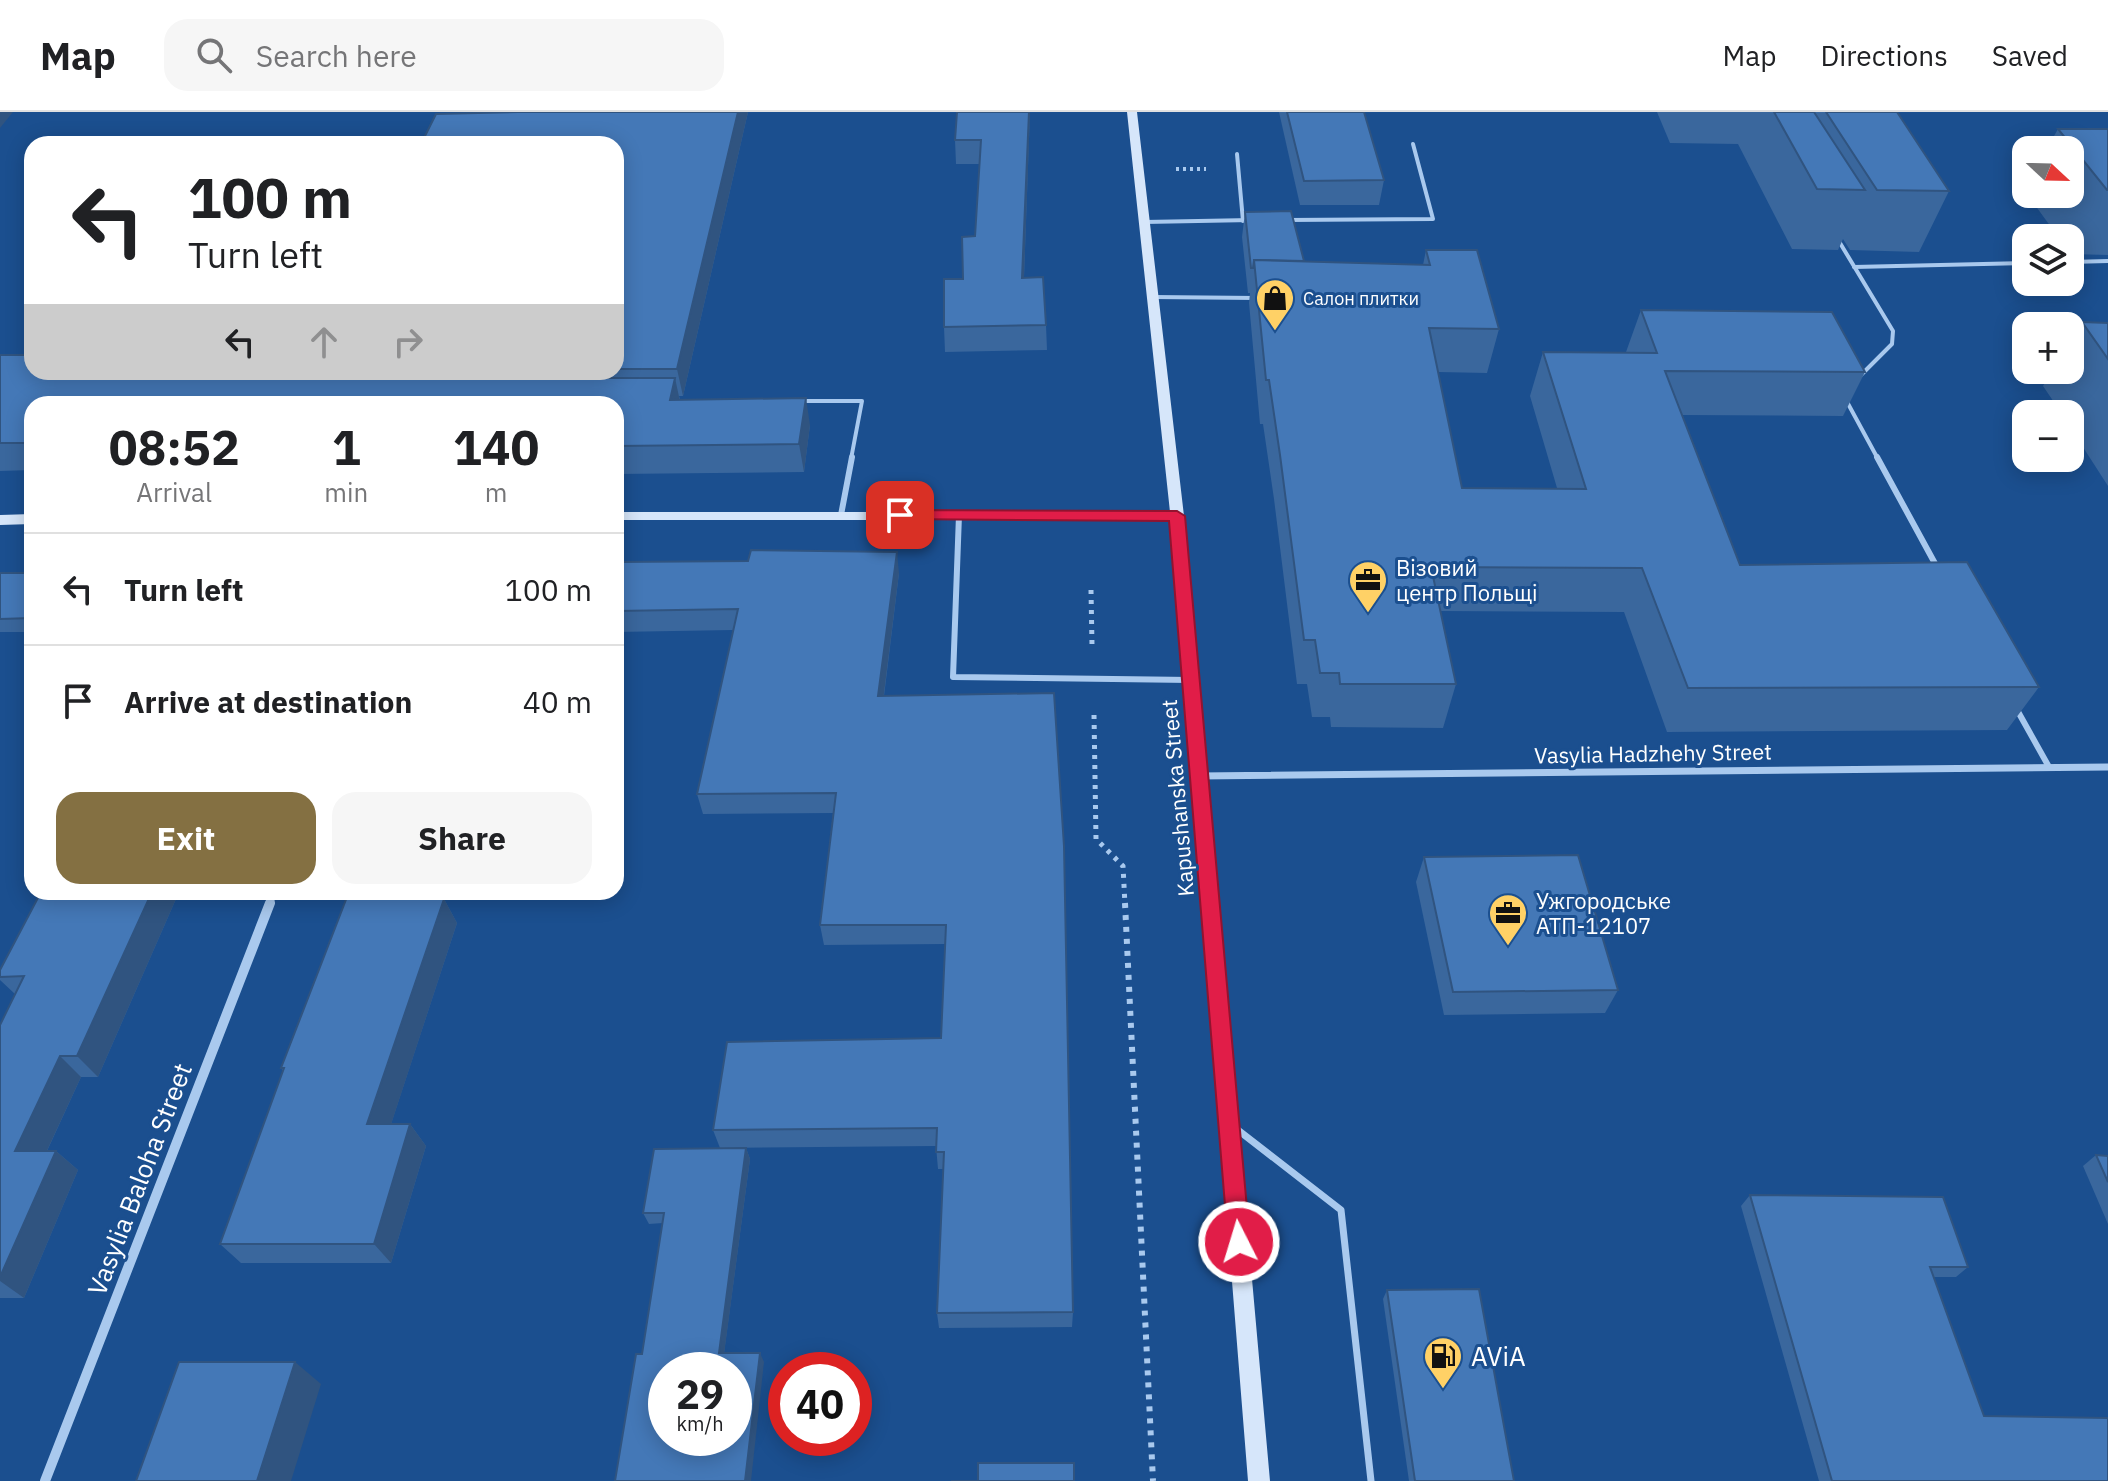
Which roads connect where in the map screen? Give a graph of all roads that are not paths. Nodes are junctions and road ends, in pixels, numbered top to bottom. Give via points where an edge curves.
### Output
1 (1132, 112) edge
2 (1413, 144) dead end
3 (1237, 154) dead end
4 (1258, 220) edge
5 (1273, 220) edge
6 (1243, 221) junction
7 (1144, 222) junction
8 (1830, 228) edge
9 (2108, 261) edge
10 (2084, 262) edge
11 (2012, 263) edge
12 (1854, 267) junction
13 (1153, 297) junction
14 (1262, 298) edge
15 (1858, 377) edge
16 (1847, 388) edge
17 (798, 401) edge
18 (841, 515) junction
19 (959, 515) junction
20 (624, 516) edge
21 (1177, 516) junction
22 (24, 519) edge
23 (0, 520) edge
24 (1943, 578) edge
25 (1191, 680) junction
26 (2011, 700) edge
27 (2049, 767) junction
28 (2108, 767) edge
29 (1199, 776) junction
30 (271, 900) edge
31 (1229, 1123) junction
32 (45, 1481) edge
33 (1259, 1481) edge
34 (1371, 1481) edge

1 - 7 street, Kapushanska Street
2 - 5 lane via 1433,219
3 - 6 lane
4 - 6 lane
6 - 7 lane
7 - 13 street, Kapushanska Street
8 - 12 lane
9 - 10 lane
11 - 12 lane
12 - 15 lane via 1893,331 1892,344
13 - 14 lane
13 - 21 street, Kapushanska Street
16 - 24 lane via 1846,403
17 - 18 lane via 862,401
18 - 19 street
18 - 20 street
19 - 21 street
19 - 25 lane via 953,677
21 - 25 street, Kapushanska Street
22 - 23 street
25 - 29 street, Kapushanska Street
26 - 27 lane
27 - 28 street, Vasylia Hadzhehy Street
27 - 29 street, Vasylia Hadzhehy Street
29 - 31 street, Kapushanska Street
30 - 32 street, Vasylia Baloha Street
31 - 33 street, Kapushanska Street
31 - 34 lane via 1341,1210

